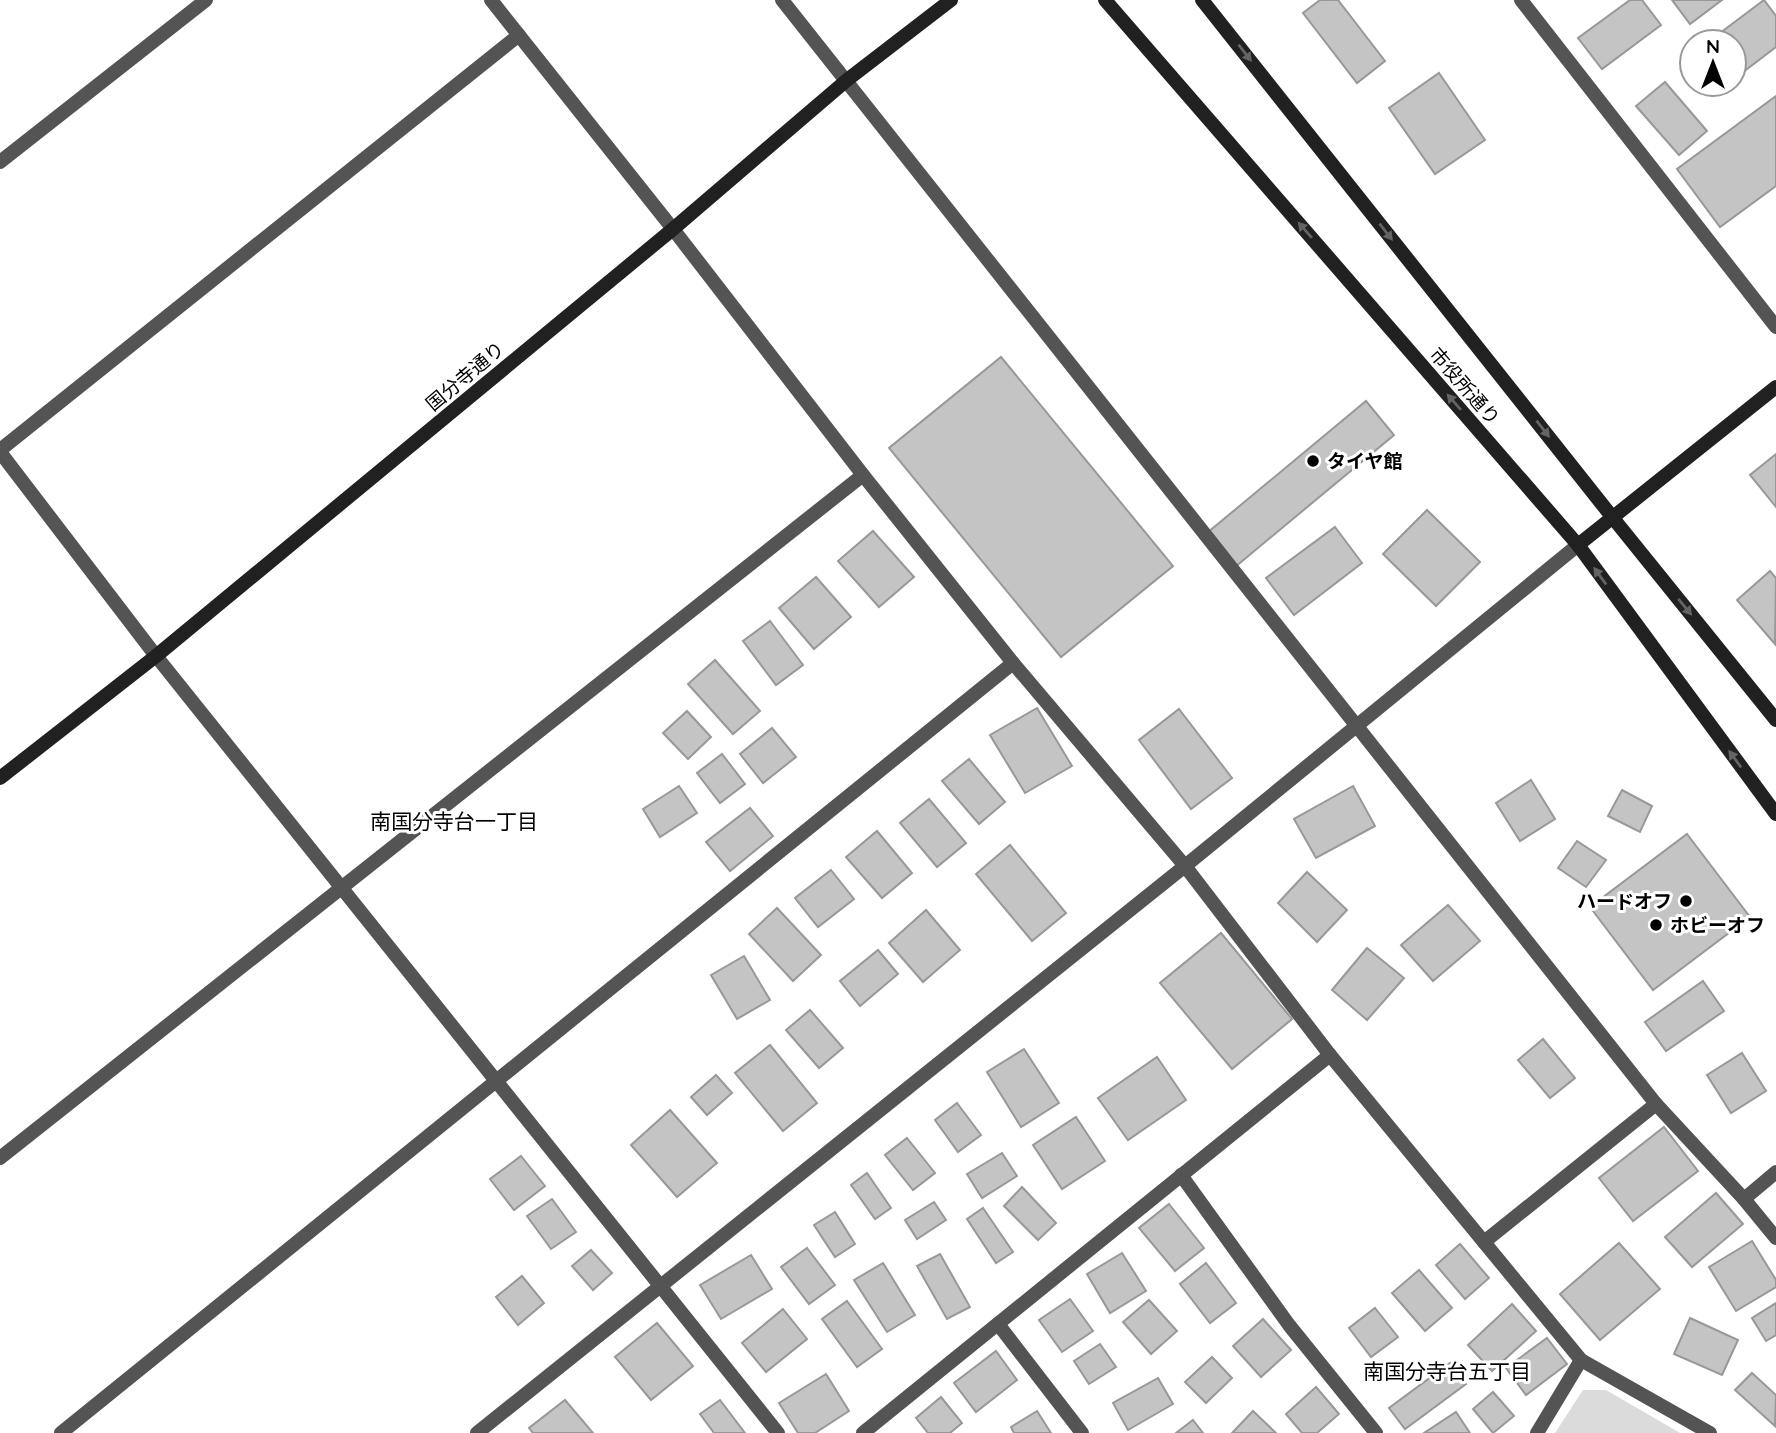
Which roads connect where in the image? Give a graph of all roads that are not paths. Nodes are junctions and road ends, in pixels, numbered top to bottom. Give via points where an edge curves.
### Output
1 (206, 0) edge
2 (491, 0) edge
3 (782, 0) edge
4 (951, 0) edge
5 (1105, 0) edge
6 (1202, 0) edge
7 (1521, 0) edge
8 (519, 34) junction
9 (847, 80) junction
10 (0, 162) edge
11 (673, 229) junction
12 (1776, 327) edge
13 (1776, 387) edge
14 (0, 451) edge
15 (863, 475) junction
16 (1613, 518) junction
17 (1578, 545) junction
18 (156, 656) junction
19 (1013, 663) junction
20 (1776, 720) edge
21 (1355, 726) junction
22 (0, 778) edge
23 (1776, 814) edge
24 (1185, 866) junction
25 (342, 888) junction
26 (1330, 1055) junction
27 (496, 1081) junction
28 (1656, 1104) junction
29 (0, 1158) edge
30 (1776, 1172) edge
31 (1181, 1175) junction
32 (1744, 1199) junction
33 (1776, 1238) edge
34 (1485, 1242) junction
35 (660, 1286) junction
36 (998, 1324) junction
37 (1581, 1360) junction
38 (61, 1433) edge
39 (477, 1433) edge
40 (778, 1433) edge
41 (863, 1433) edge
42 (1082, 1433) edge
43 (1376, 1433) edge
44 (1537, 1433) edge
45 (1710, 1433) edge

1 - 10 street
2 - 8 street
3 - 9 street
4 - 9 street, 国分寺通り
17 -> 5 street, 市役所通り
6 -> 16 street, 市役所通り
7 - 12 street
8 - 11 street
8 - 14 street
9 - 11 street, 国分寺通り
9 - 21 street
11 - 15 street
11 - 18 street, 国分寺通り
13 - 16 street
14 - 18 street
15 - 19 street
15 - 25 street
16 - 17 street
16 -> 20 street, 市役所通り
17 - 21 street
23 -> 17 street, 市役所通り
18 - 22 street, 国分寺通り
18 - 25 street
19 - 24 street
19 - 27 street
21 - 24 street
21 - 28 street
24 - 26 street
24 - 35 street
25 - 27 street
25 - 29 street
26 - 31 street
26 - 34 street
27 - 35 street
27 - 38 street
28 - 32 street
28 - 34 street
30 - 32 street
31 - 36 street
31 - 43 street via 1289,1325
32 - 33 street
34 - 37 street
35 - 39 street
35 - 40 street
36 - 41 street
36 - 42 street
37 - 44 street
37 - 45 street

